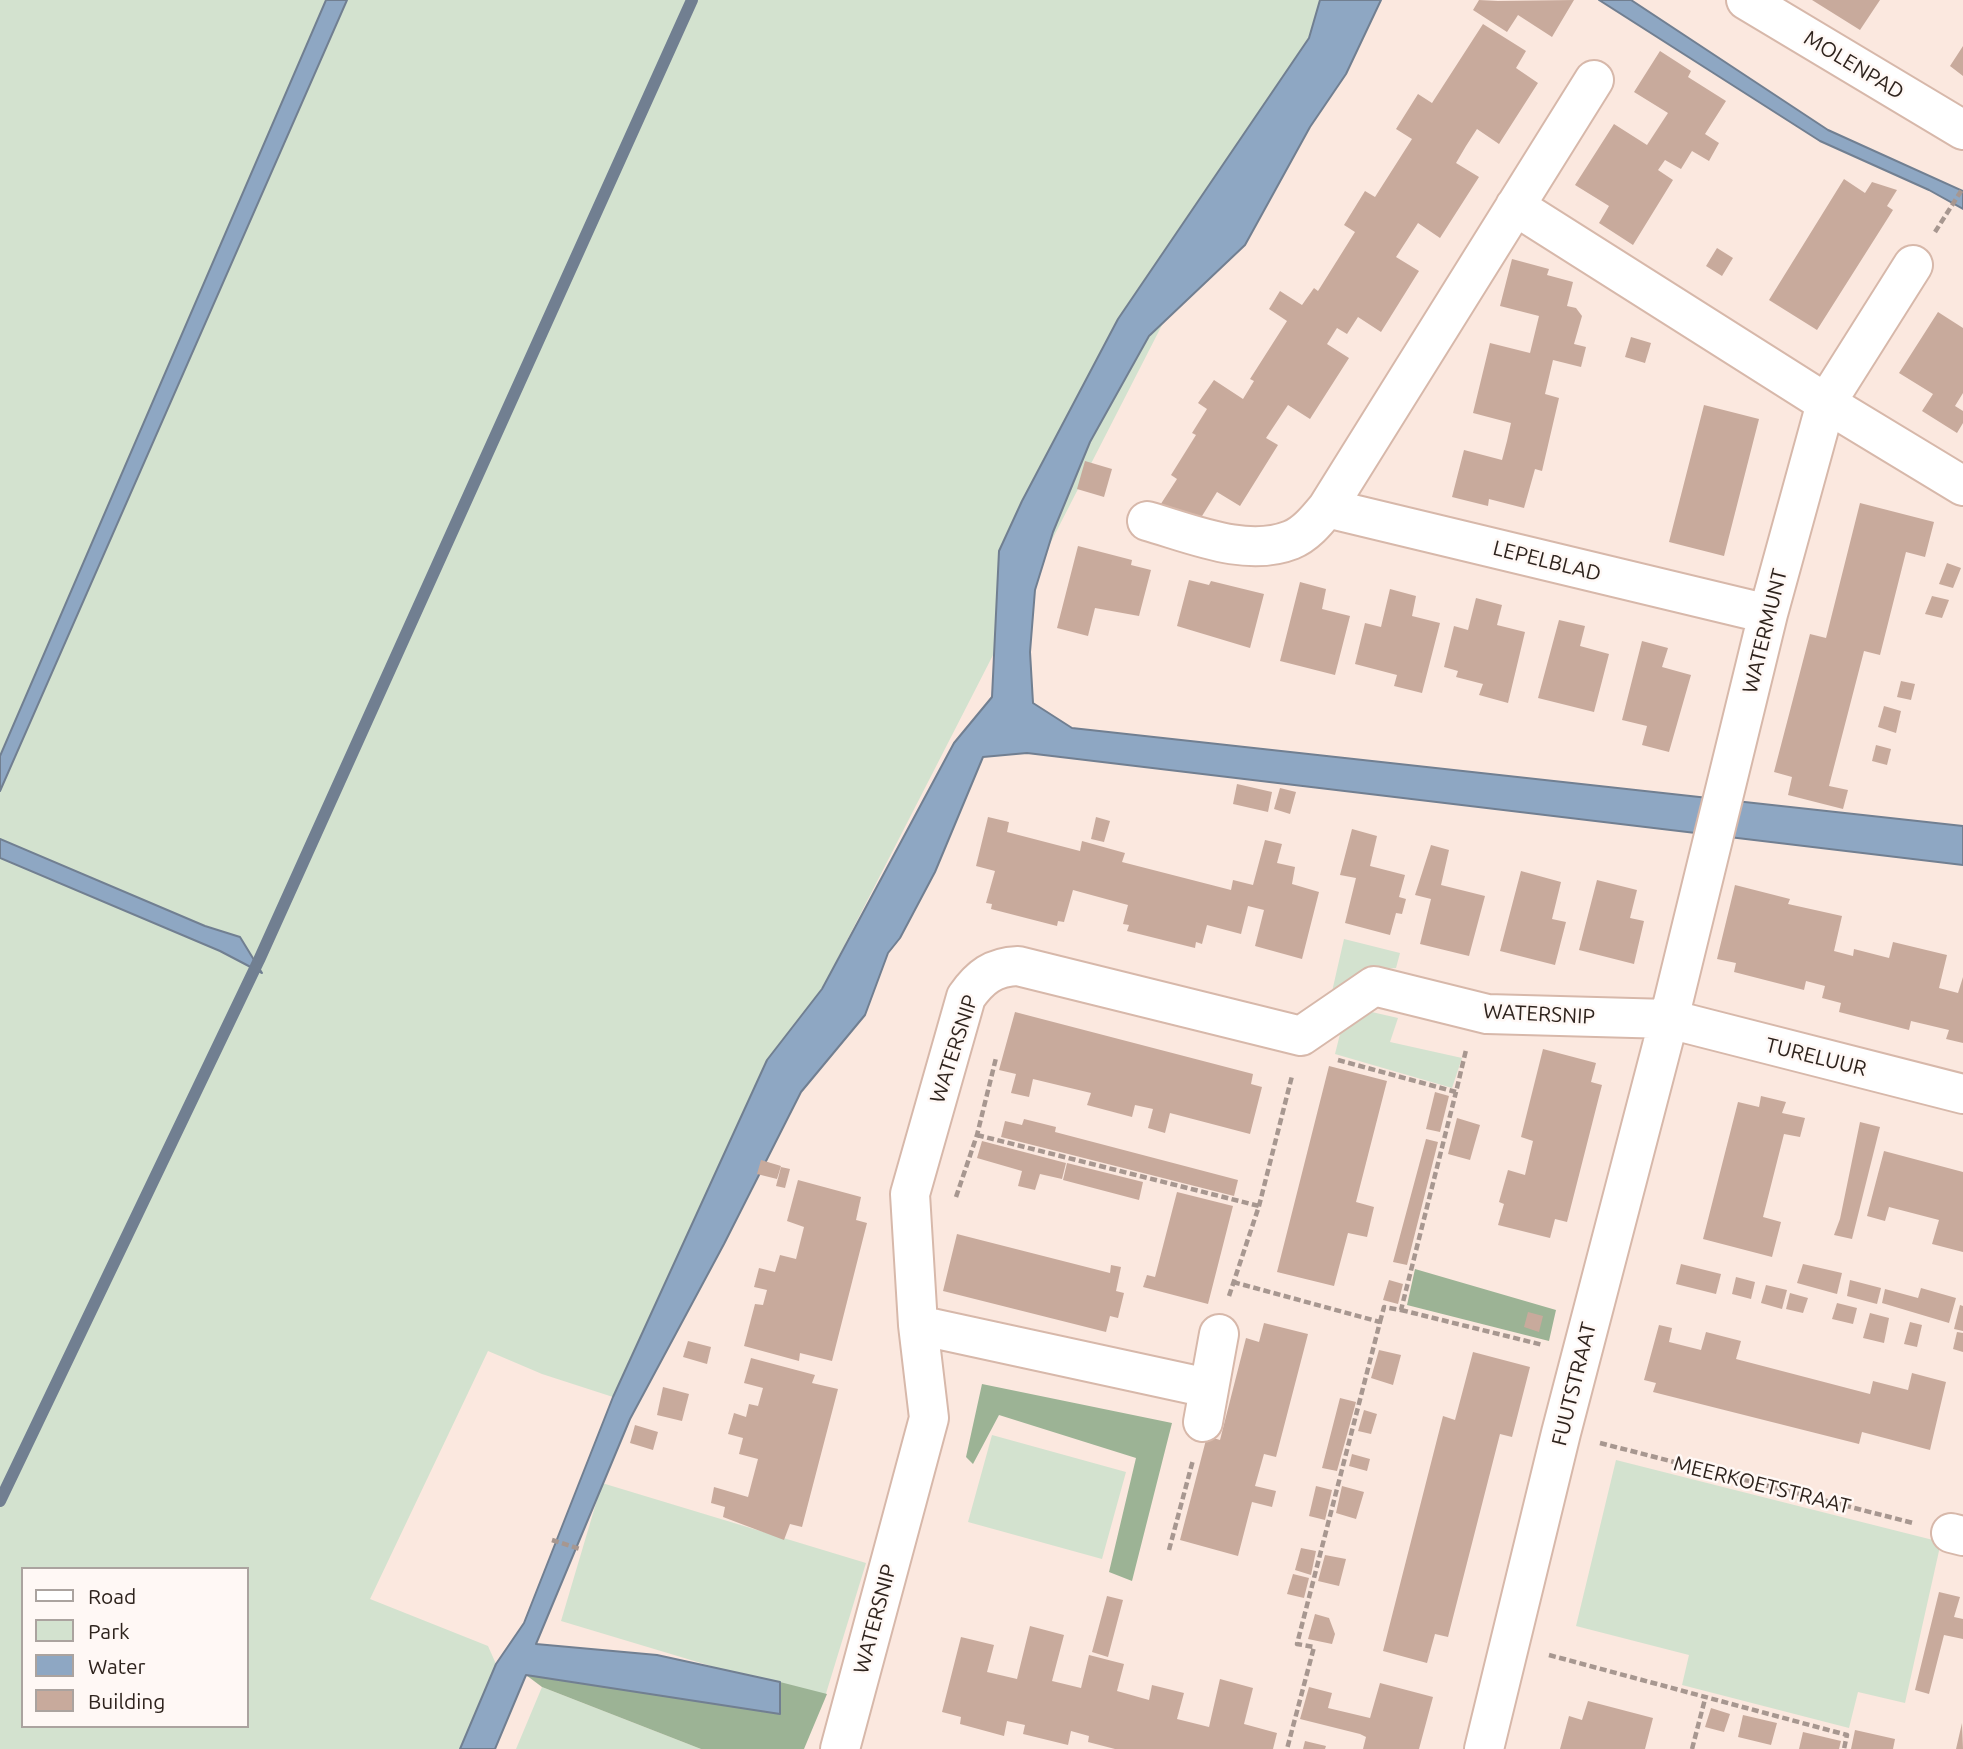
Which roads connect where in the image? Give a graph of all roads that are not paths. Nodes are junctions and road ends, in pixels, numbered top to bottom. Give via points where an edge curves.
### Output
1 (1746, 0) edge
2 (1594, 80) dead end
3 (1963, 130) edge
4 (1515, 206) junction
5 (1913, 265) dead end
6 (1826, 403) junction
7 (1963, 486) edge
8 (1327, 508) junction
9 (1147, 521) dead end
10 (1768, 614) junction
11 (1669, 1019) junction
12 (1963, 1094) edge
13 (918, 1325) junction
14 (1219, 1334) road end
15 (840, 1749) edge
16 (1484, 1749) edge

1 - 3 street, MOLENPAD
2 - 4 street
4 - 6 street
4 - 8 street
5 - 6 street, WATERMUNT
6 - 7 street
6 - 10 street, WATERMUNT
8 - 9 street via 1292,540 1261,547
8 - 10 street, LEPELBLAD
10 - 11 street, WATERMUNT
11 - 12 street, TURELUUR
11 - 13 street, WATERSNIP via 1487,1014 1374,986 1300,1043 1018,965 1002,966 976,982 966,997 910,1194
11 - 16 street, FUUTSTRAAT
13 - 14 street via 1205,1405
13 - 15 street, WATERSNIP via 929,1418

